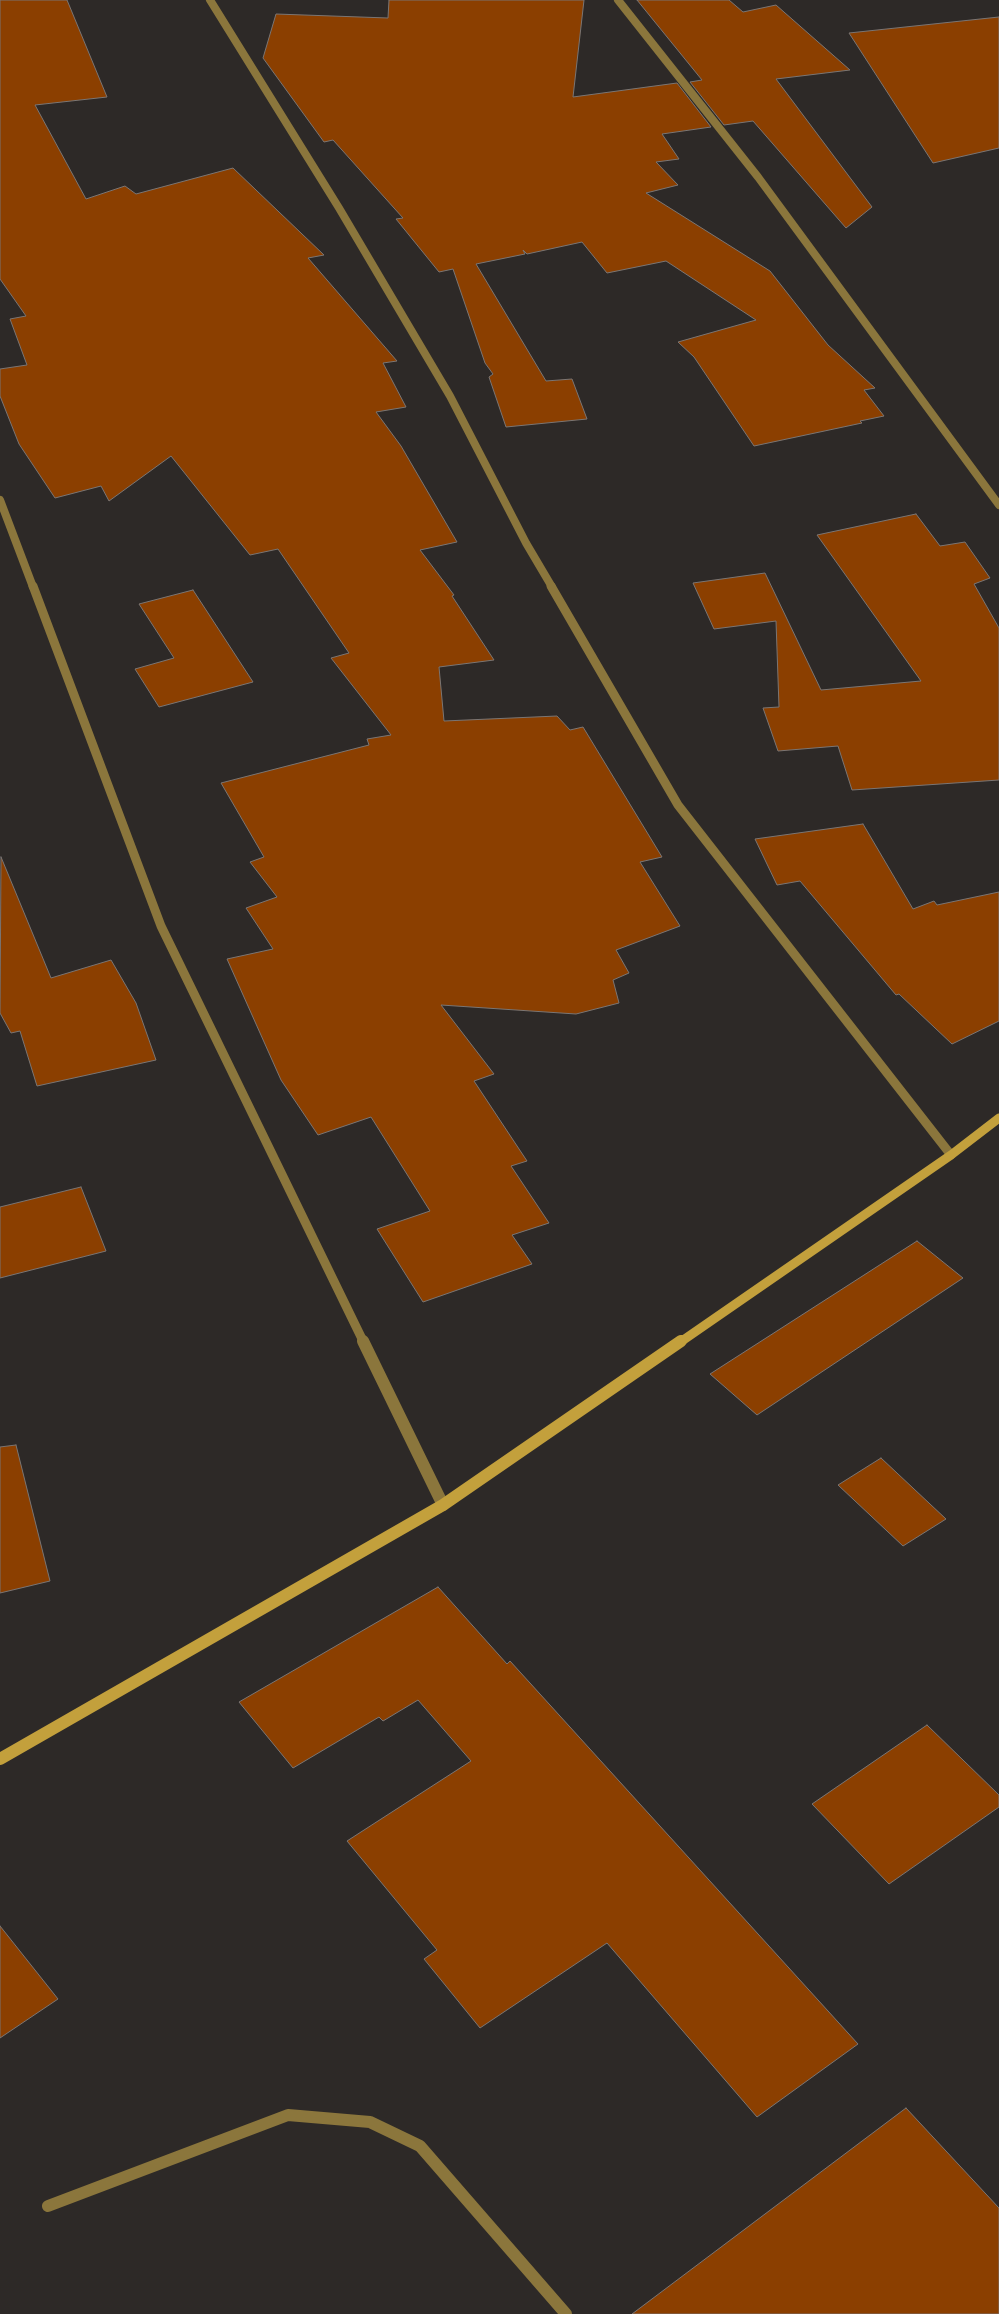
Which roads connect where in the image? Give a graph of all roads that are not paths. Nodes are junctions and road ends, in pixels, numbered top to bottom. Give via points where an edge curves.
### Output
1 (210, 0) edge
2 (618, 0) edge
3 (0, 500) edge
4 (999, 505) edge
5 (999, 1118) edge
6 (951, 1155) junction
7 (443, 1505) junction
8 (0, 1759) edge
9 (48, 2206) dead end
10 (566, 2314) edge

1 - 6 street via 339,208 450,396 526,542 678,804
2 - 4 street via 758,177
3 - 7 street via 161,926
5 - 6 street
6 - 7 street
7 - 8 street
9 - 10 street via 288,2115 370,2122 420,2146

